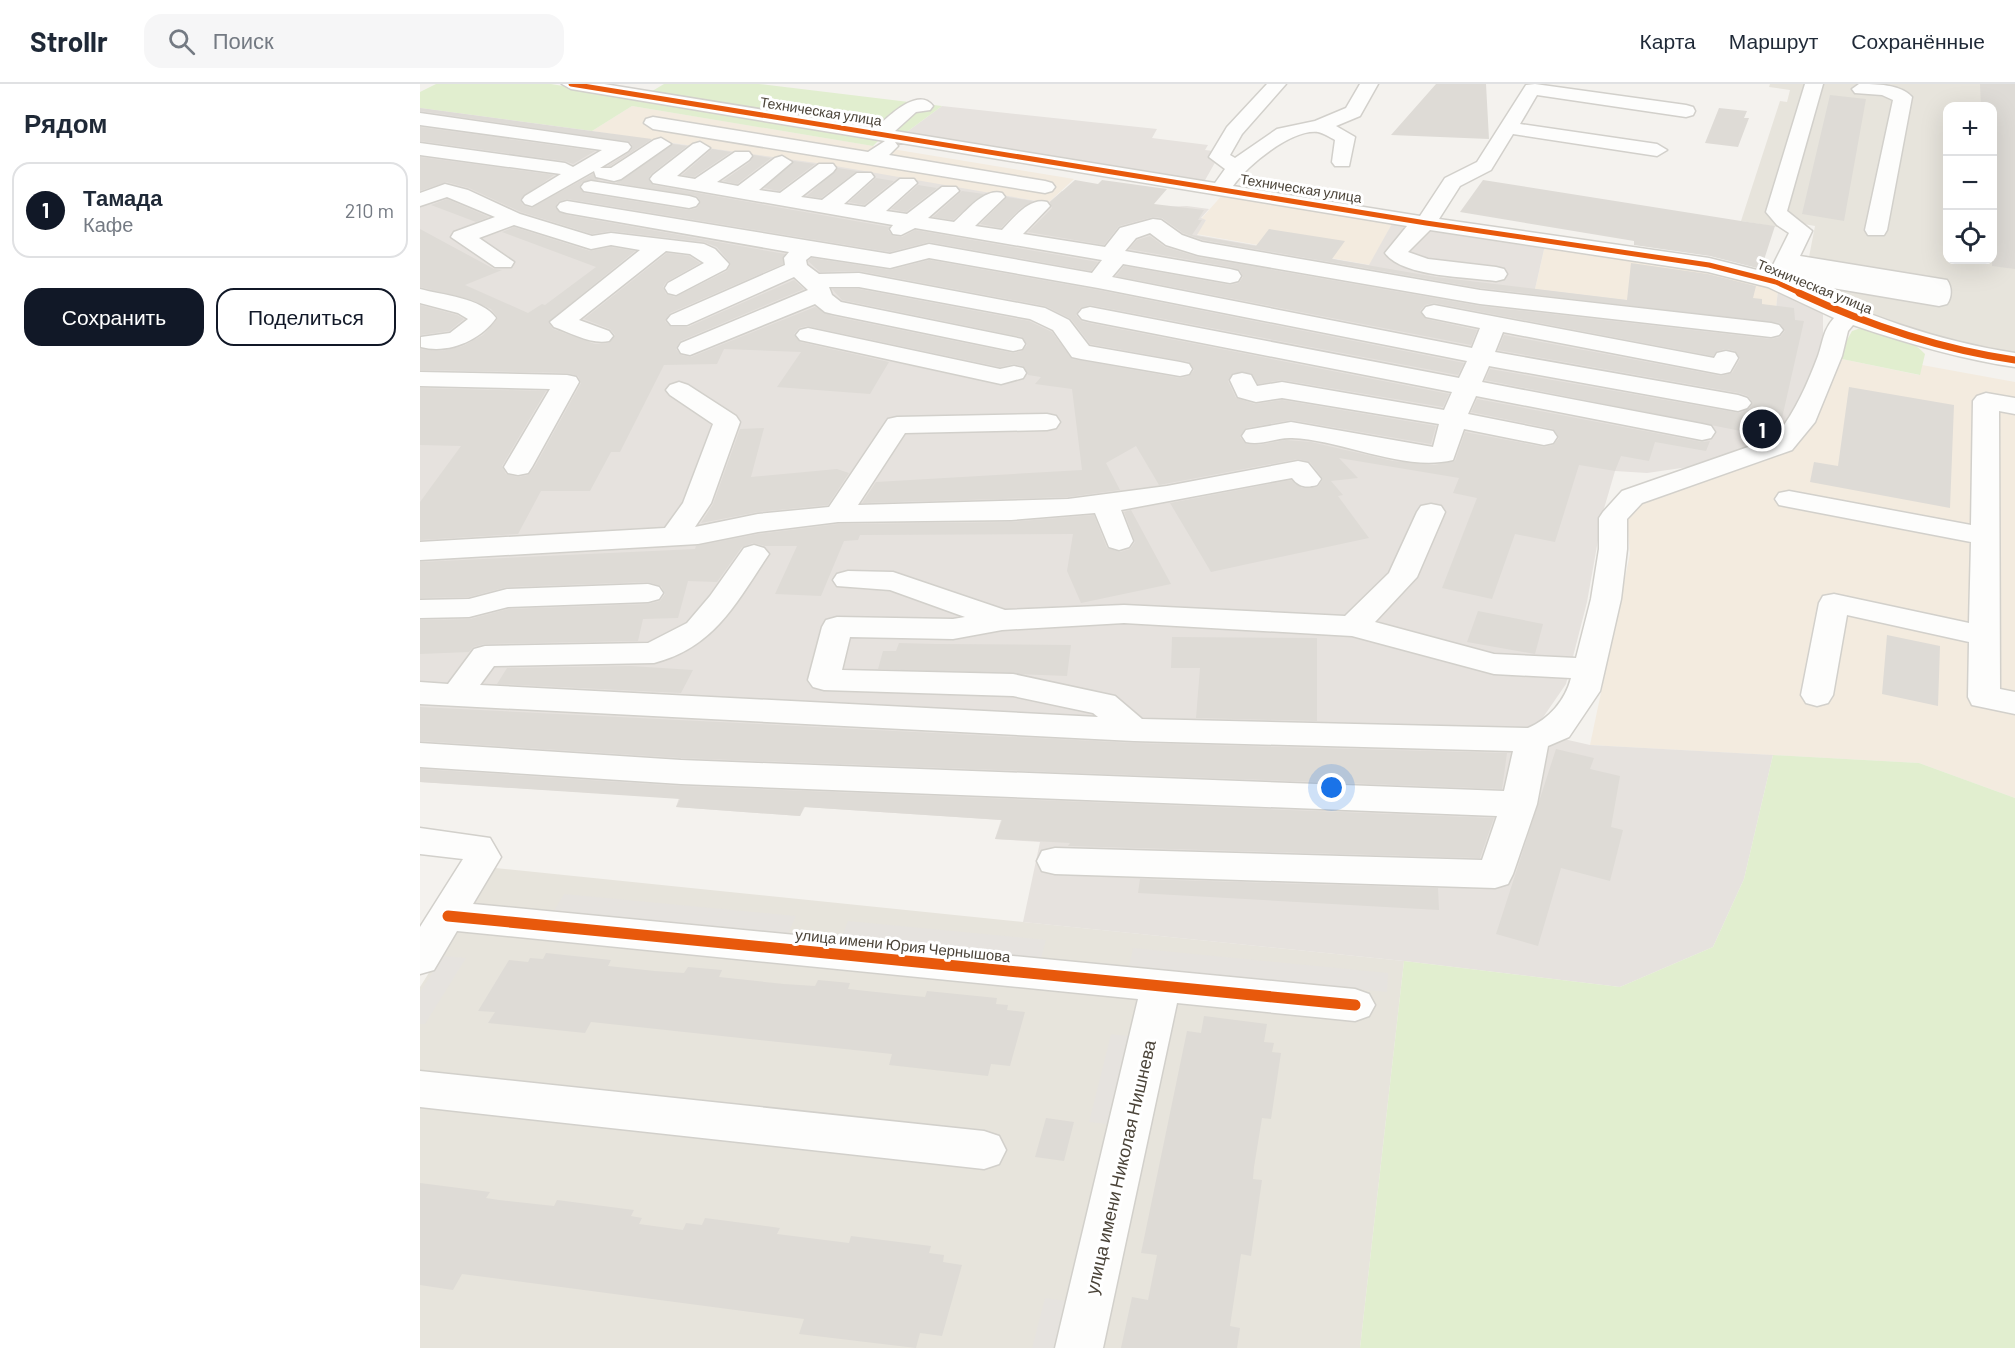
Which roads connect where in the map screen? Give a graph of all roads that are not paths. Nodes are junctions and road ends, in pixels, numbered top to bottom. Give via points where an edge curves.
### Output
1 (571, 84) edge
2 (692, 84) edge
3 (1276, 84) edge
4 (1369, 84) edge
5 (1827, 85) edge
6 (1862, 86) edge
7 (666, 99) junction
8 (924, 106) dead end
9 (1686, 111) dead end
10 (420, 119) edge
11 (653, 123) dead end
12 (1320, 126) junction
13 (1508, 128) junction
14 (420, 135) edge
15 (890, 136) junction
16 (661, 144) dead end
17 (700, 148) dead end
18 (420, 149) edge
19 (1657, 150) dead end
20 (449, 153) junction
21 (742, 156) dead end
22 (492, 159) junction
23 (782, 162) dead end
24 (1342, 162) dead end
25 (536, 165) junction
26 (1236, 167) junction
27 (826, 168) dead end
28 (868, 168) junction
29 (420, 170) edge
30 (585, 171) junction
31 (511, 180) dead end
32 (907, 183) dead end
33 (420, 185) edge
34 (450, 185) junction
35 (698, 186) junction
36 (1221, 189) junction
37 (949, 191) dead end
38 (742, 193) junction
39 (995, 197) dead end
40 (785, 199) junction
41 (420, 200) edge
42 (532, 200) dead end
43 (828, 206) junction
44 (567, 207) dead end
45 (871, 213) junction
46 (513, 218) junction
47 (915, 220) junction
48 (1426, 223) junction
49 (959, 229) junction
50 (1876, 230) dead end
51 (1007, 237) junction
52 (659, 246) junction
53 (1111, 255) junction
54 (502, 262) dead end
55 (1781, 271) junction
56 (1496, 274) dead end
57 (1250, 279) dead end
58 (814, 280) junction
59 (1098, 281) junction
60 (676, 288) dead end
61 (420, 296) edge
62 (1413, 308) dead end
63 (1090, 314) dead end
64 (1849, 316) junction
65 (679, 320) dead end
66 (1494, 322) junction
67 (1771, 330) dead end
68 (601, 336) dead end
69 (429, 342) dead end
70 (1012, 344) dead end
71 (690, 348) dead end
72 (1481, 357) junction
73 (1726, 358) dead end
74 (2012, 360) edge
75 (1180, 369) dead end
76 (1014, 373) dead end
77 (420, 379) edge
78 (1242, 380) dead end
79 (1467, 387) junction
80 (678, 390) dead end
81 (1738, 403) dead end
82 (2008, 405) edge
83 (1453, 419) junction
84 (1047, 422) dead end
85 (1702, 432) dead end
86 (1255, 436) dead end
87 (1544, 437) dead end
88 (518, 467) dead end
89 (1307, 479) dead end
90 (1789, 499) dead end
91 (1105, 503) junction
92 (1431, 512) dead end
93 (838, 514) junction
94 (674, 536) junction
95 (1985, 536) junction
96 (1119, 541) dead end
97 (420, 551) edge
98 (754, 554) dead end
99 (848, 580) dead end
100 (648, 592) dead end
101 (420, 609) edge
102 (1002, 620) junction
103 (1353, 626) junction
104 (1984, 636) junction
105 (1589, 669) junction
106 (420, 693) edge
107 (457, 694) junction
108 (1817, 695) dead end
109 (2015, 703) edge
110 (1134, 730) junction
111 (1532, 740) junction
112 (420, 755) edge
113 (1519, 804) junction
114 (420, 841) edge
115 (1055, 861) dead end
116 (448, 916) junction
117 (420, 959) edge
118 (1161, 986) junction
119 (1355, 1005) dead end
120 (420, 1089) edge
121 (984, 1150) dead end
122 (1079, 1348) edge

1 - 7 street, Техническая улица
2 - 7 street
3 - 26 street via 1234,130 1220,157
4 - 12 street via 1353,112
5 - 6 street
5 - 55 street via 1776,212 1801,231
6 - 50 street via 1903,97
7 - 15 street, Техническая улица
8 - 15 street via 911,107
9 - 13 street via 1532,89
10 - 30 street via 621,147
11 - 28 street
12 - 24 street via 1345,137
12 - 26 street via 1284,133
13 - 19 street
13 - 48 street via 1484,166 1452,182
14 - 30 street
15 - 28 street
15 - 36 street, Техническая улица
16 - 30 street via 615,174
17 - 35 street via 660,179
18 - 20 street
20 - 22 street
20 - 29 street
21 - 35 street
22 - 25 street
22 - 34 street
23 - 38 street
25 - 30 street
25 - 31 street
26 - 36 street
27 - 40 street
28 - 43 street
28 - 51 street via 1042,196
30 - 42 street
30 - 47 street via 895,234
32 - 45 street
33 - 34 street
34 - 41 street
34 - 46 street
35 - 38 street
36 - 48 street, Техническая улица
37 - 47 street
38 - 40 street
39 - 49 street
40 - 43 street
43 - 45 street
44 - 58 street
45 - 47 street
46 - 52 street via 591,243 611,239
46 - 54 street via 462,237
47 - 49 street
48 - 55 street, Техническая улица via 1710,265
48 - 56 street via 1396,253 1400,258
49 - 51 street
51 - 53 street
52 - 60 street via 684,246 708,252 718,264
52 - 68 street via 562,322
53 - 57 street
53 - 59 street via 1114,260
53 - 67 street via 1128,233 1153,225 1174,240 1198,248 1480,297
55 - 55 street via 1939,285 1939,299
55 - 64 street, Техническая улица
58 - 59 street via 929,251
58 - 65 street
58 - 70 street
58 - 71 street
58 - 75 street via 858,280 1037,312 1061,325 1081,352
58 - 76 street via 799,339 1001,376
59 - 72 street
61 - 69 street via 466,308 484,318 457,339
62 - 66 street
63 - 79 street
64 - 74 street, Техническая улица via 1914,338
64 - 105 street via 1837,329 1802,422 1783,444 1632,497 1613,518 1606,599
66 - 72 street
66 - 73 street via 1721,367
72 - 79 street
72 - 81 street
74 - 82 street
77 - 88 street via 567,382
78 - 83 street via 1247,392 1256,394 1282,390
79 - 83 street
79 - 85 street
80 - 94 street via 727,422 697,503
82 - 95 street via 1986,401
83 - 86 street via 1444,454 1426,455 1290,430
83 - 87 street
84 - 93 street via 897,425
89 - 91 street via 1298,469
90 - 95 street
91 - 93 street via 1035,510
91 - 96 street
92 - 103 street via 1402,577
93 - 94 street
94 - 97 street
95 - 104 street
98 - 107 street via 698,630 654,653 485,656
99 - 102 street via 893,581
100 - 101 street via 507,598 469,608
102 - 103 street via 1124,614
102 - 110 street via 953,629 837,627 824,680 1013,686 1103,704
103 - 105 street via 1494,664
104 - 108 street via 1834,603
104 - 109 street via 1984,697
105 - 111 street via 1584,691 1557,729
106 - 107 street
107 - 110 street
110 - 111 street
111 - 113 street
112 - 113 street via 681,772
113 - 115 street via 1496,874
114 - 116 street via 477,847 483,857
116 - 117 street
116 - 118 street, улица имени Юрия Чернышова
118 - 119 street, улица имени Юрия Чернышова
118 - 122 street, улица имени Николая Нишнева
120 - 121 street

